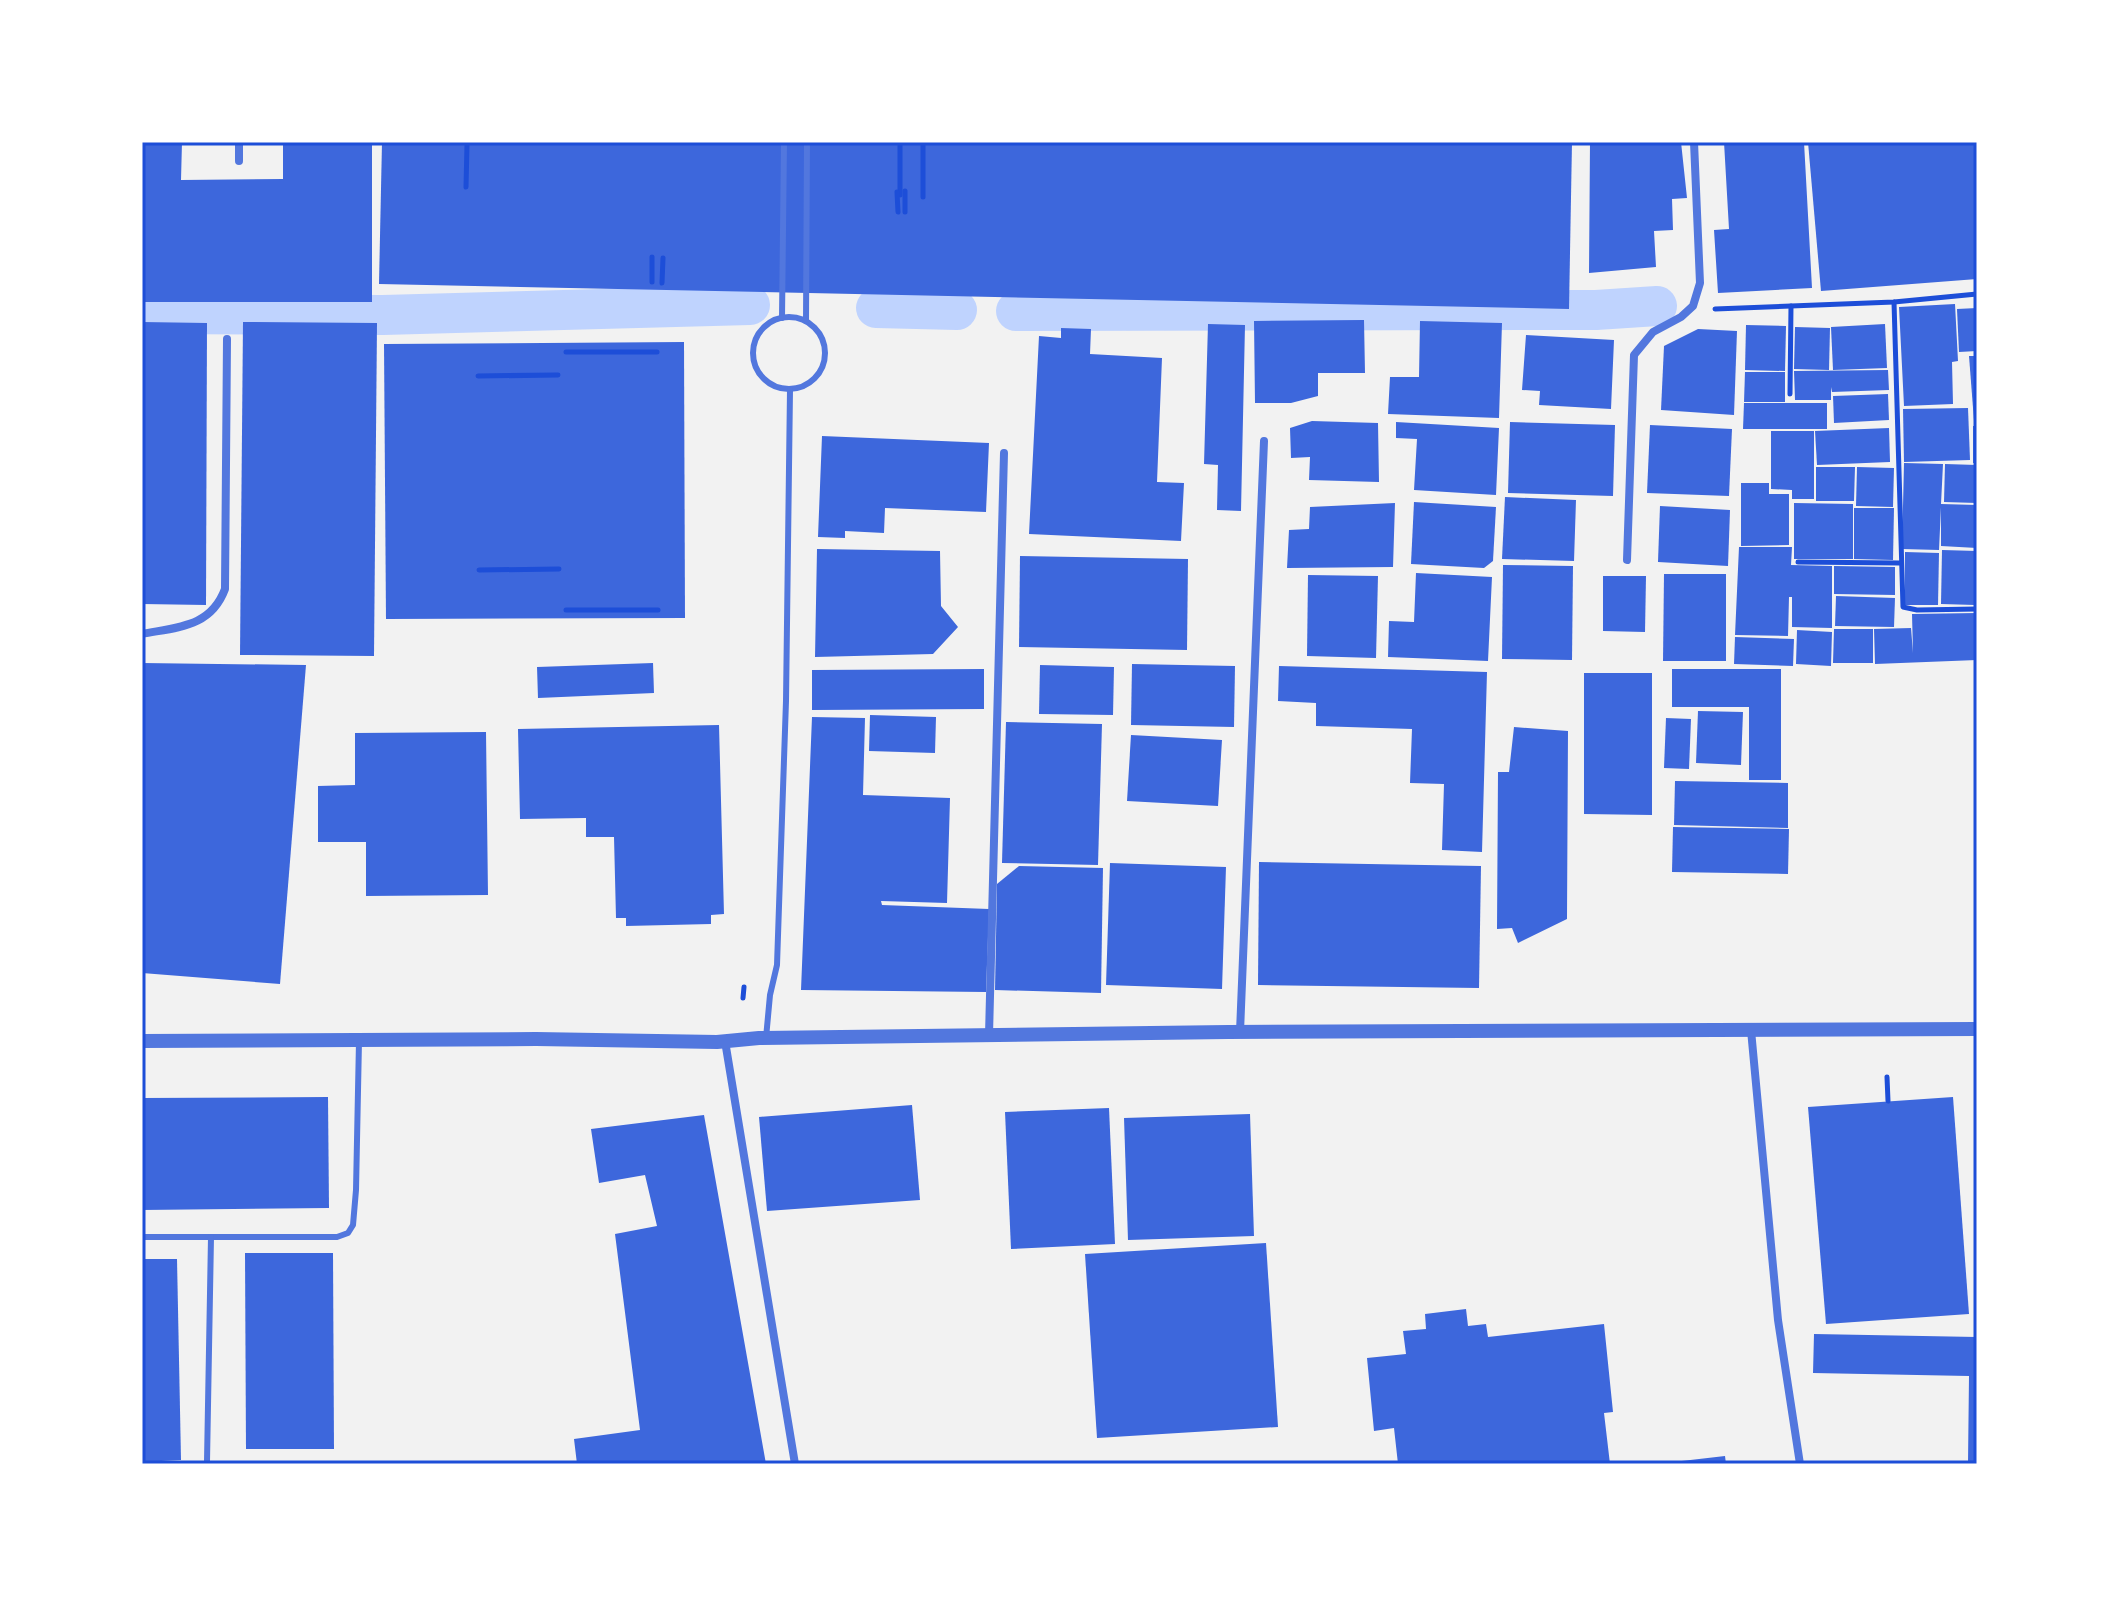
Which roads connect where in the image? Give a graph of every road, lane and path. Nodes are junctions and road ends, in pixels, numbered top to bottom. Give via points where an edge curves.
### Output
1 (239, 142) edge
2 (784, 142) edge
3 (807, 142) edge
4 (900, 142) edge
5 (923, 142) edge
6 (1694, 142) edge
7 (467, 145) dead end
8 (239, 161) dead end
9 (466, 187) dead end
10 (901, 192) junction
11 (923, 197) dead end
12 (898, 212) dead end
13 (905, 212) dead end
14 (652, 257) dead end
15 (663, 258) dead end
16 (652, 282) dead end
17 (662, 283) dead end
18 (1977, 294) edge
19 (1894, 302) junction
20 (1693, 306) junction
21 (1791, 306) junction
22 (782, 318) junction
23 (806, 321) junction
24 (227, 339) dead end
25 (566, 352) dead end
26 (657, 352) dead end
27 (558, 375) dead end
28 (478, 376) dead end
29 (790, 390) junction
30 (1790, 394) dead end
31 (1264, 441) dead end
32 (1004, 453) dead end
33 (1627, 560) dead end
34 (1798, 562) dead end
35 (1900, 563) junction
36 (559, 569) dead end
37 (479, 570) dead end
38 (1977, 609) edge
39 (566, 610) dead end
40 (658, 610) dead end
41 (142, 634) edge
42 (744, 987) dead end
43 (743, 998) dead end
44 (1977, 1029) edge
45 (1751, 1030) junction
46 (1240, 1032) junction
47 (989, 1035) junction
48 (766, 1038) junction
49 (359, 1040) junction
50 (142, 1041) edge
51 (725, 1041) junction
52 (1887, 1077) dead end
53 (1888, 1101) dead end
54 (142, 1237) edge
55 (211, 1237) junction
56 (207, 1462) edge
57 (795, 1464) edge
58 (1800, 1464) edge

1 - 8 street
2 - 22 lane
3 - 23 lane
4 - 10 path
5 - 11 path
6 - 20 street via 1700,283
7 - 9 path
10 - 12 path
10 - 13 path
14 - 16 path
15 - 17 path
18 - 19 path
19 - 21 path
19 - 35 path
20 - 21 path
20 - 33 street via 1653,332 1634,355
21 - 30 path
22 - 23 lane
22 - 29 lane via 762,331 753,354 769,383
23 - 29 lane via 822,340 824,363 811,382
24 - 41 street via 225,589 219,606 205,618
25 - 26 path
27 - 28 path
29 - 48 lane via 777,965
31 - 46 street
32 - 47 street
34 - 35 path
35 - 38 path via 1903,607
36 - 37 path
39 - 40 path
42 - 43 path
44 - 45 street
45 - 46 street
45 - 58 street via 1778,1320
46 - 47 street
47 - 48 street
48 - 51 street
49 - 50 street
49 - 51 street
49 - 55 lane via 356,1190 348,1233
51 - 57 street
52 - 53 path
54 - 55 lane
55 - 56 lane

